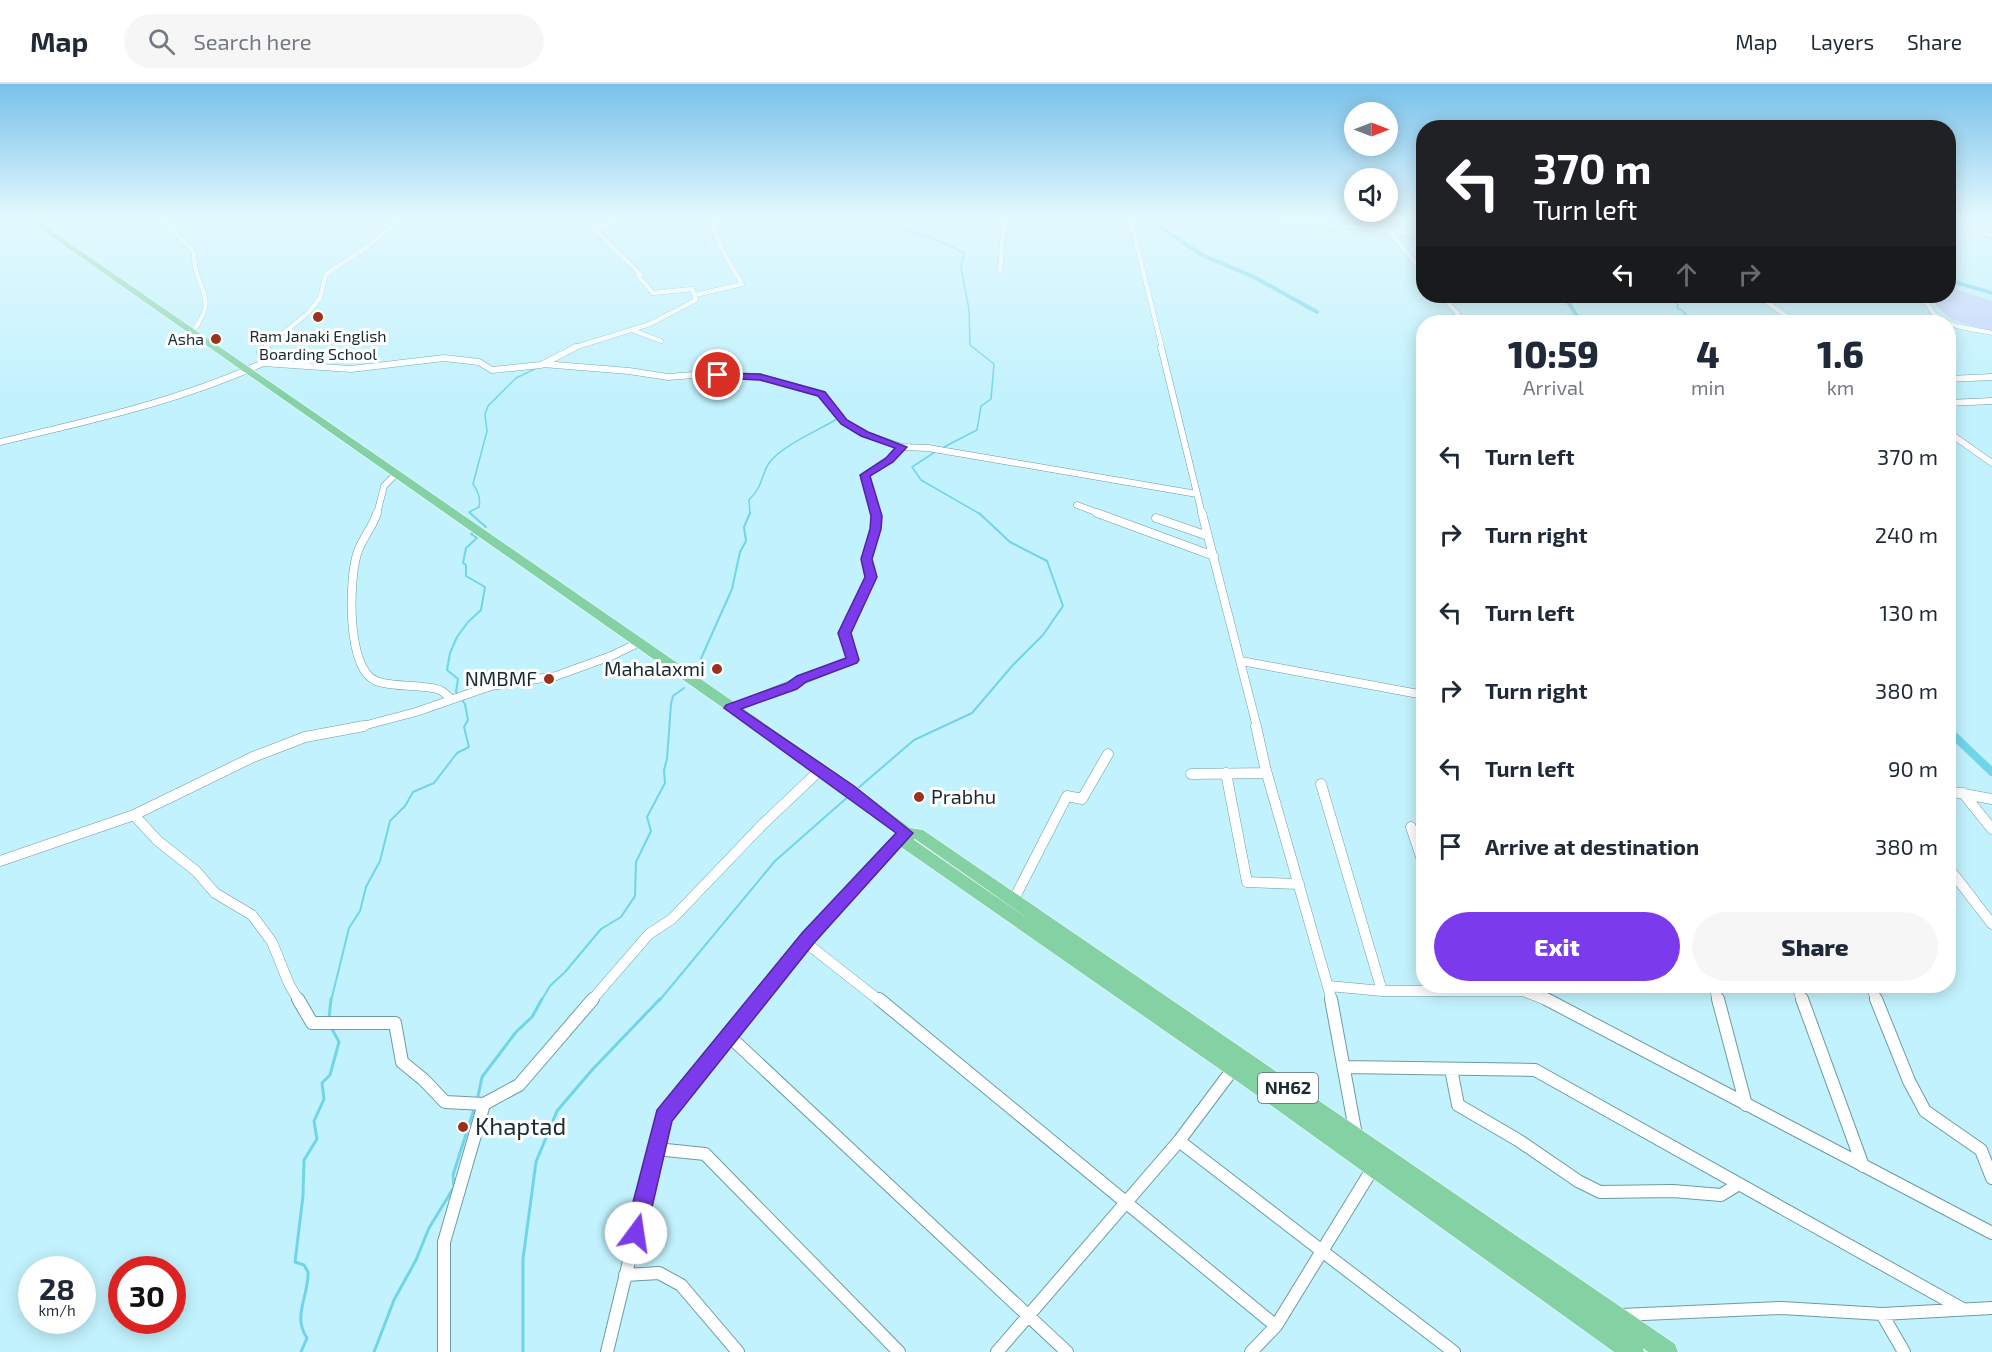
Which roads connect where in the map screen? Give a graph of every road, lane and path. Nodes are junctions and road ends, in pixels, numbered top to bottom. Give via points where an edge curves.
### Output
1 (113, 277) edge
2 (198, 277) edge
3 (325, 277) edge
4 (639, 277) edge
5 (738, 277) edge
6 (1144, 277) edge
7 (695, 296) junction
8 (1448, 303) edge
9 (1768, 303) edge
10 (1459, 315) edge
11 (1785, 315) edge
12 (1956, 325) edge
13 (632, 330) junction
14 (192, 332) junction
15 (1992, 333) edge
16 (661, 341) dead end
17 (263, 363) junction
18 (543, 364) junction
19 (246, 372) junction
20 (1992, 377) edge
21 (1956, 379) edge
22 (1992, 401) edge
23 (1956, 403) edge
24 (1956, 438) edge
25 (0, 442) edge
26 (902, 447) junction
27 (1992, 463) edge
28 (396, 474) junction
29 (1197, 494) junction
30 (1077, 505) dead end
31 (1156, 518) dead end
32 (1209, 536) junction
33 (1214, 556) junction
34 (638, 643) junction
35 (1241, 661) junction
36 (1416, 694) edge
37 (456, 697) junction
38 (730, 708) junction
39 (1108, 754) dead end
40 (820, 770) junction
41 (1226, 773) junction
42 (1266, 773) junction
43 (1191, 774) dead end
44 (1321, 784) dead end
45 (1956, 792) edge
46 (1963, 793) junction
47 (1992, 799) edge
48 (134, 814) junction
49 (1411, 827) dead end
50 (1992, 829) edge
51 (906, 833) junction
52 (1416, 842) edge
53 (0, 861) edge
54 (1956, 877) edge
55 (1299, 885) junction
56 (1014, 899) junction
57 (1992, 924) edge
58 (805, 942) junction
59 (1329, 986) junction
60 (1416, 990) edge
61 (1382, 991) junction
62 (1539, 993) edge
63 (1716, 993) edge
64 (1800, 993) edge
65 (1874, 993) edge
66 (729, 1036) junction
67 (1346, 1067) junction
68 (1233, 1069) junction
69 (1451, 1069) junction
70 (477, 1103) junction
71 (1746, 1105) junction
72 (1356, 1135) junction
73 (1179, 1141) junction
74 (656, 1149) junction
75 (1863, 1166) junction
76 (1373, 1168) junction
77 (1992, 1178) edge
78 (1739, 1184) junction
79 (1126, 1201) junction
80 (1992, 1233) edge
81 (1322, 1251) junction
82 (625, 1275) junction
83 (1961, 1308) junction
84 (1992, 1308) edge
85 (1882, 1314) junction
86 (1027, 1315) junction
87 (1615, 1315) junction
88 (1276, 1326) junction
89 (444, 1352) edge
90 (607, 1352) edge
91 (738, 1352) edge
92 (899, 1352) edge
93 (997, 1352) edge
94 (1067, 1352) edge
95 (1251, 1352) edge
96 (1455, 1352) edge
97 (1633, 1352) edge
98 (1667, 1352) edge
99 (1904, 1352) edge

1 - 14 main road, NH62
2 - 14 street via 208,304 203,321
3 - 17 street via 320,298 308,313 260,352
4 - 7 street via 653,293 686,288 692,289
5 - 7 street via 742,284
6 - 29 street
7 - 13 street via 696,300
8 - 10 street
9 - 11 street
12 - 15 street
13 - 16 street
13 - 18 street via 579,345
14 - 19 main road, NH62
17 - 18 street via 353,369 391,367 440,357 476,362 492,370
17 - 19 street
18 - 26 street via 668,377 760,377 822,394 844,422 864,434
19 - 25 street via 216,385
19 - 28 main road, NH62
20 - 21 street
22 - 23 street
24 - 27 street
26 - 29 street via 984,457
26 - 38 street via 890,460 865,475 877,516 867,559 871,577 844,633 853,660
28 - 34 main road, NH62
28 - 37 street via 384,486 376,517 357,554 351,600 354,644 364,671 377,681 440,690
29 - 32 street
30 - 33 street
31 - 32 street
32 - 33 street
33 - 35 street
34 - 37 street via 568,673 491,686
34 - 38 main road, NH62
35 - 36 street
35 - 42 street
37 - 48 street via 356,728 304,737
38 - 40 main road, NH62
39 - 56 street via 1082,799 1067,796
40 - 51 main road, NH62
40 - 70 street via 672,919 649,934 519,1085
41 - 42 street
41 - 43 street
41 - 55 street via 1247,882
42 - 55 street
44 - 61 street
45 - 46 street
46 - 47 street
46 - 50 street
48 - 53 street
48 - 70 street via 214,892 252,915 272,942 289,984 312,1023 395,1023 402,1062 445,1102
49 - 52 street
51 - 56 main road, NH62 via 918,834
51 - 58 street
51 - 68 main road, NH62 via 906,843
54 - 57 street
55 - 59 street
56 - 72 main road, NH62
58 - 66 street
58 - 79 street
59 - 61 street
59 - 67 street
60 - 61 street
62 - 71 street
63 - 71 street
64 - 75 street
65 - 77 street via 1925,1111 1981,1150
66 - 74 street via 664,1117
66 - 86 street
67 - 69 street
67 - 72 street
68 - 73 street
68 - 76 main road, NH62
69 - 78 street via 1535,1070
69 - 78 street via 1458,1105 1600,1192 1721,1195
70 - 89 street via 444,1242
71 - 75 street
72 - 87 main road, NH62
73 - 79 street
73 - 81 street
74 - 82 street
74 - 92 street via 705,1154
75 - 80 street
76 - 81 street
76 - 97 main road, NH62
78 - 83 street
79 - 86 street
79 - 88 street
81 - 88 street
81 - 96 street
82 - 90 street
82 - 91 street via 658,1273 681,1285
83 - 84 street
83 - 85 street
85 - 87 street via 1782,1308
85 - 99 street
86 - 93 street
86 - 94 street
87 - 98 main road, NH62
88 - 95 street

